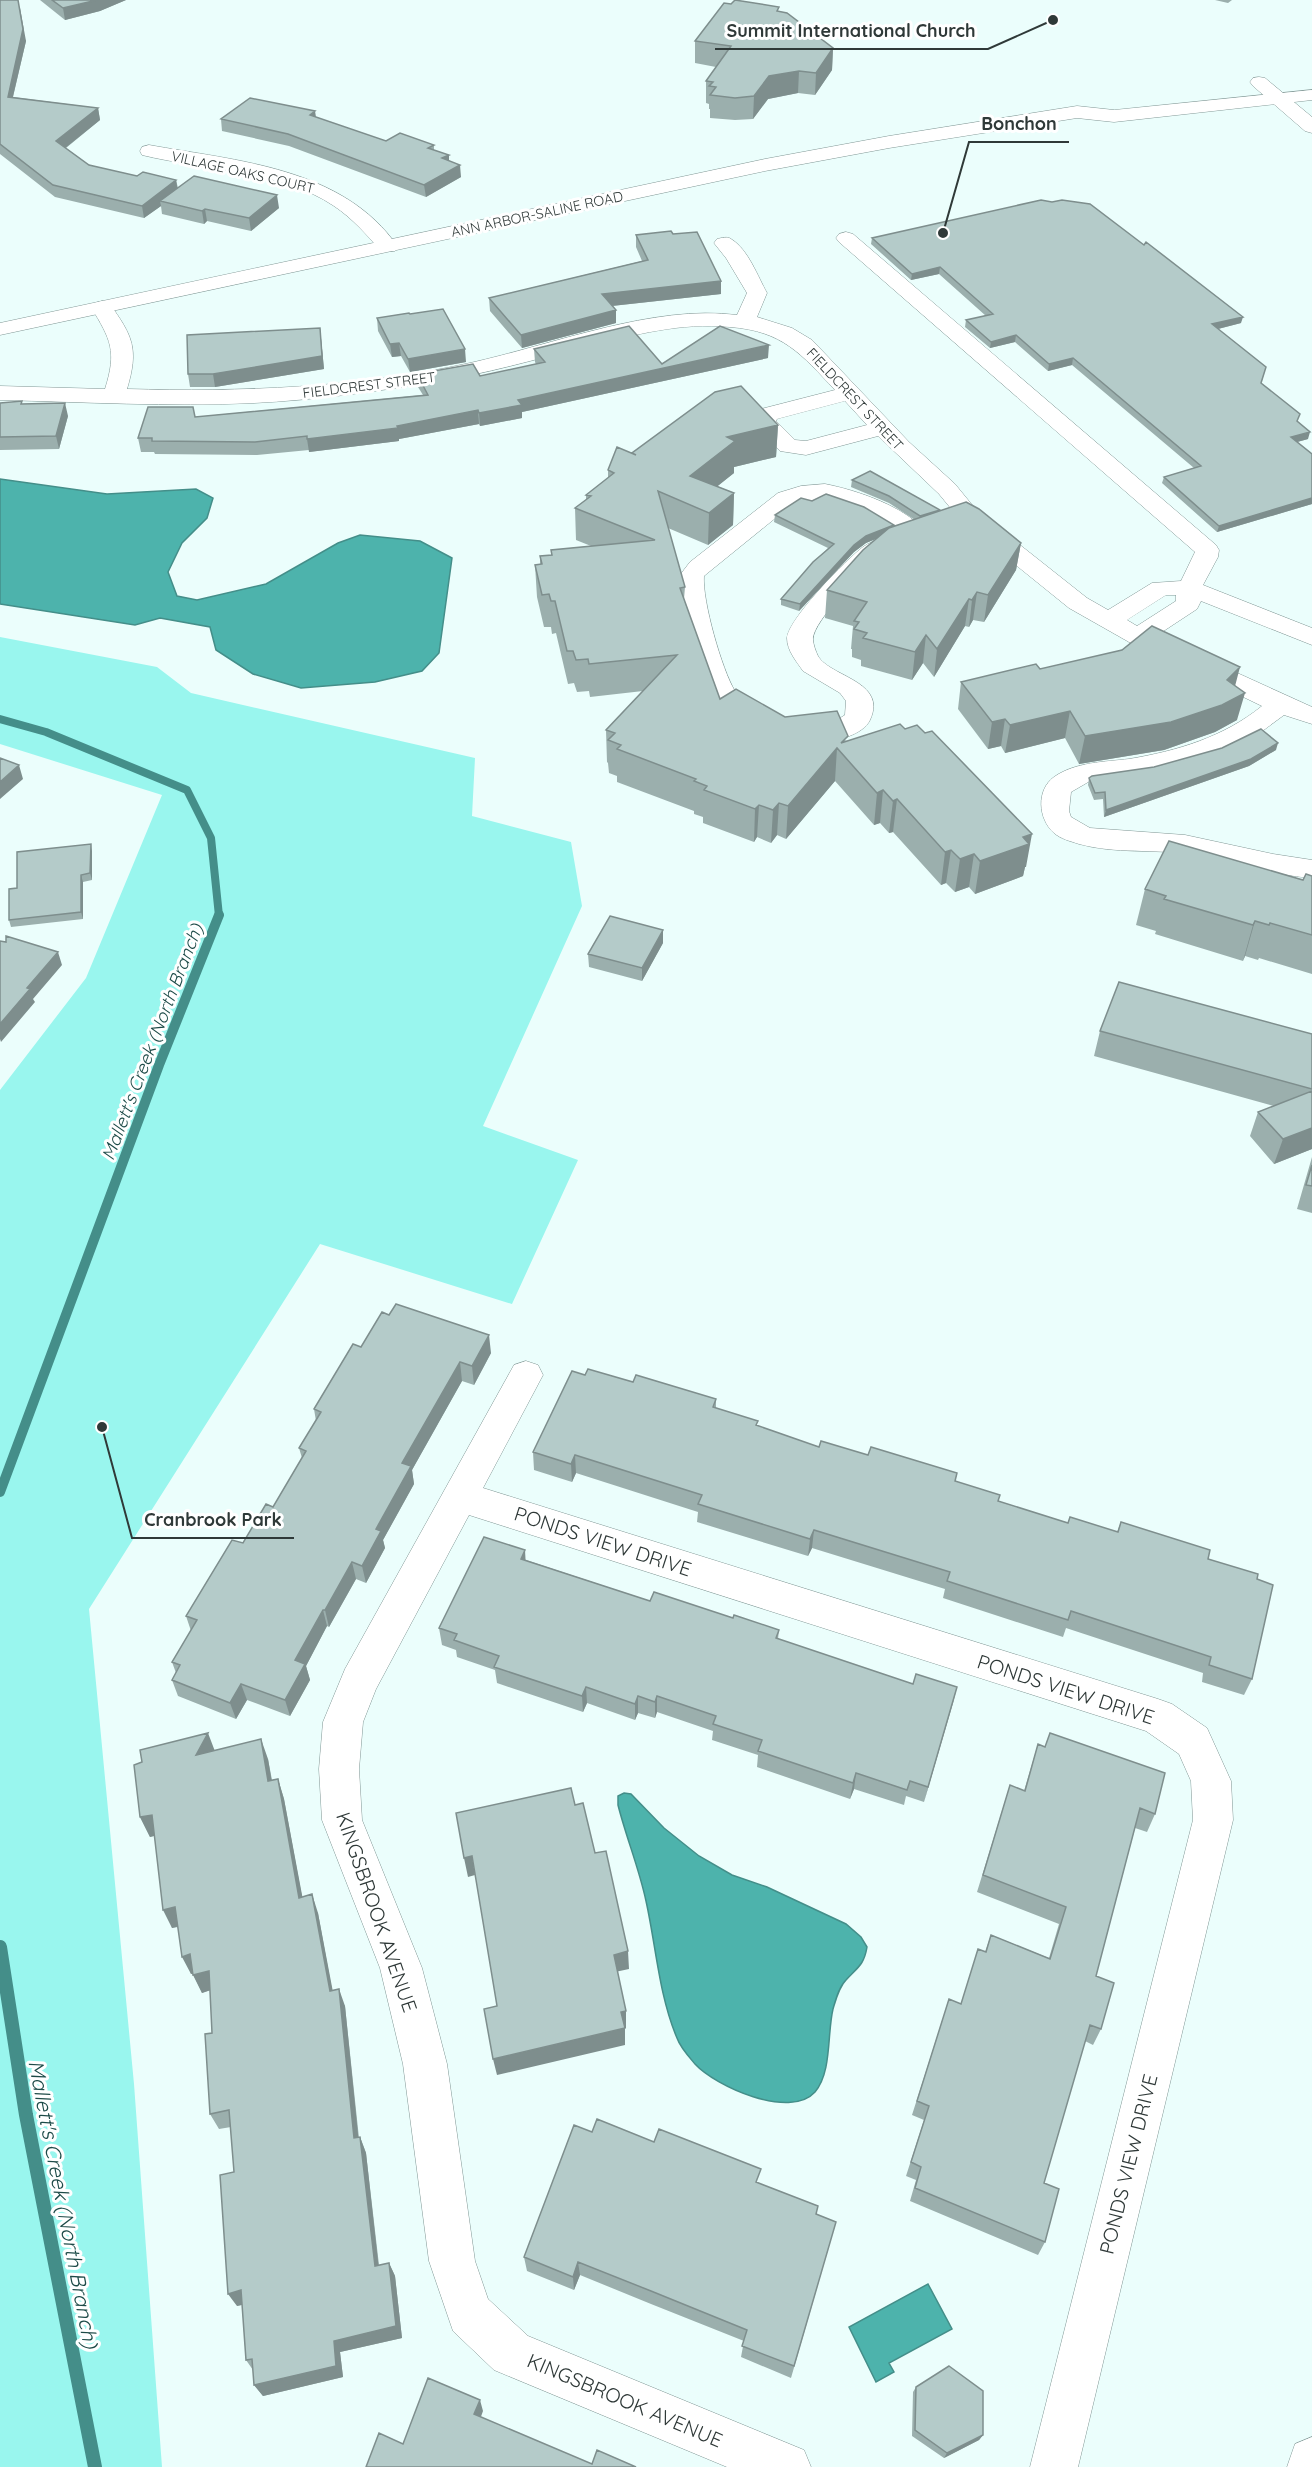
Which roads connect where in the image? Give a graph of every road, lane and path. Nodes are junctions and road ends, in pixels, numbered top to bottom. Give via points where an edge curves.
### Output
1 (1238, 84) dead end
2 (1279, 89) junction
3 (1312, 95) edge
4 (1114, 98) dead end
5 (1077, 112) junction
6 (1312, 127) edge
7 (149, 151) dead end
8 (846, 238) dead end
9 (724, 243) dead end
10 (388, 247) junction
11 (102, 308) junction
12 (744, 322) junction
13 (0, 329) edge
14 (0, 393) edge
15 (850, 393) junction
16 (114, 395) junction
17 (884, 427) junction
18 (970, 517) junction
19 (932, 529) junction
20 (1190, 588) junction
21 (1108, 621) junction
22 (1138, 637) junction
23 (1312, 637) edge
24 (1280, 704) junction
25 (1312, 716) edge
26 (1312, 869) edge
27 (526, 1375) dead end
28 (460, 1496) junction
29 (1312, 2461) edge
30 (787, 2467) edge
31 (1054, 2467) edge
32 (1311, 2467) edge

1 - 2 street via 1259,82
2 - 3 street, ANN ARBOR-SALINE ROAD
2 - 5 street, ANN ARBOR-SALINE ROAD via 1114,116
2 - 6 street
4 - 5 street, ANN ARBOR-SALINE ROAD via 1092,100
5 - 10 street, ANN ARBOR-SALINE ROAD via 765,165
7 - 10 street, VILLAGE OAKS COURT via 275,177 321,191 368,223
8 - 20 street via 1207,550
9 - 12 street via 757,292
10 - 11 street, ANN ARBOR-SALINE ROAD
11 - 13 street, ANN ARBOR-SALINE ROAD
11 - 16 street via 124,345 124,364
12 - 15 street, FIELDCREST STREET via 784,333 804,345
12 - 16 street, FIELDCREST STREET via 690,320 651,324 469,370 356,388 253,396
14 - 16 street, FIELDCREST STREET
15 - 17 street, FIELDCREST STREET
15 - 17 street via 769,414 764,422 788,446 806,448
17 - 18 street, FIELDCREST STREET
18 - 19 street
18 - 21 street, FIELDCREST STREET via 1078,603
19 - 19 street via 874,550 806,622 800,638 812,666 849,687 859,700 858,718 843,730 802,738 781,735 741,711 724,695 691,587 692,575 699,567 786,498 801,493 847,494 894,518
20 - 21 street via 1161,588
20 - 22 street via 1188,604
20 - 23 street
21 - 22 street
22 - 24 street
24 - 25 street
24 - 26 street via 1264,719 1208,749 1077,775 1062,783 1054,807 1065,828 1086,837 1180,843
27 - 28 street, KINGSBROOK AVENUE
28 - 30 street, KINGSBROOK AVENUE via 359,1682 343,1722 339,1769 342,1820 401,1968 424,2064 452,2261 470,2314 511,2353
28 - 31 street, PONDS VIEW DRIVE via 1158,1717 1193,1741 1211,1781 1213,1820
29 - 32 street

